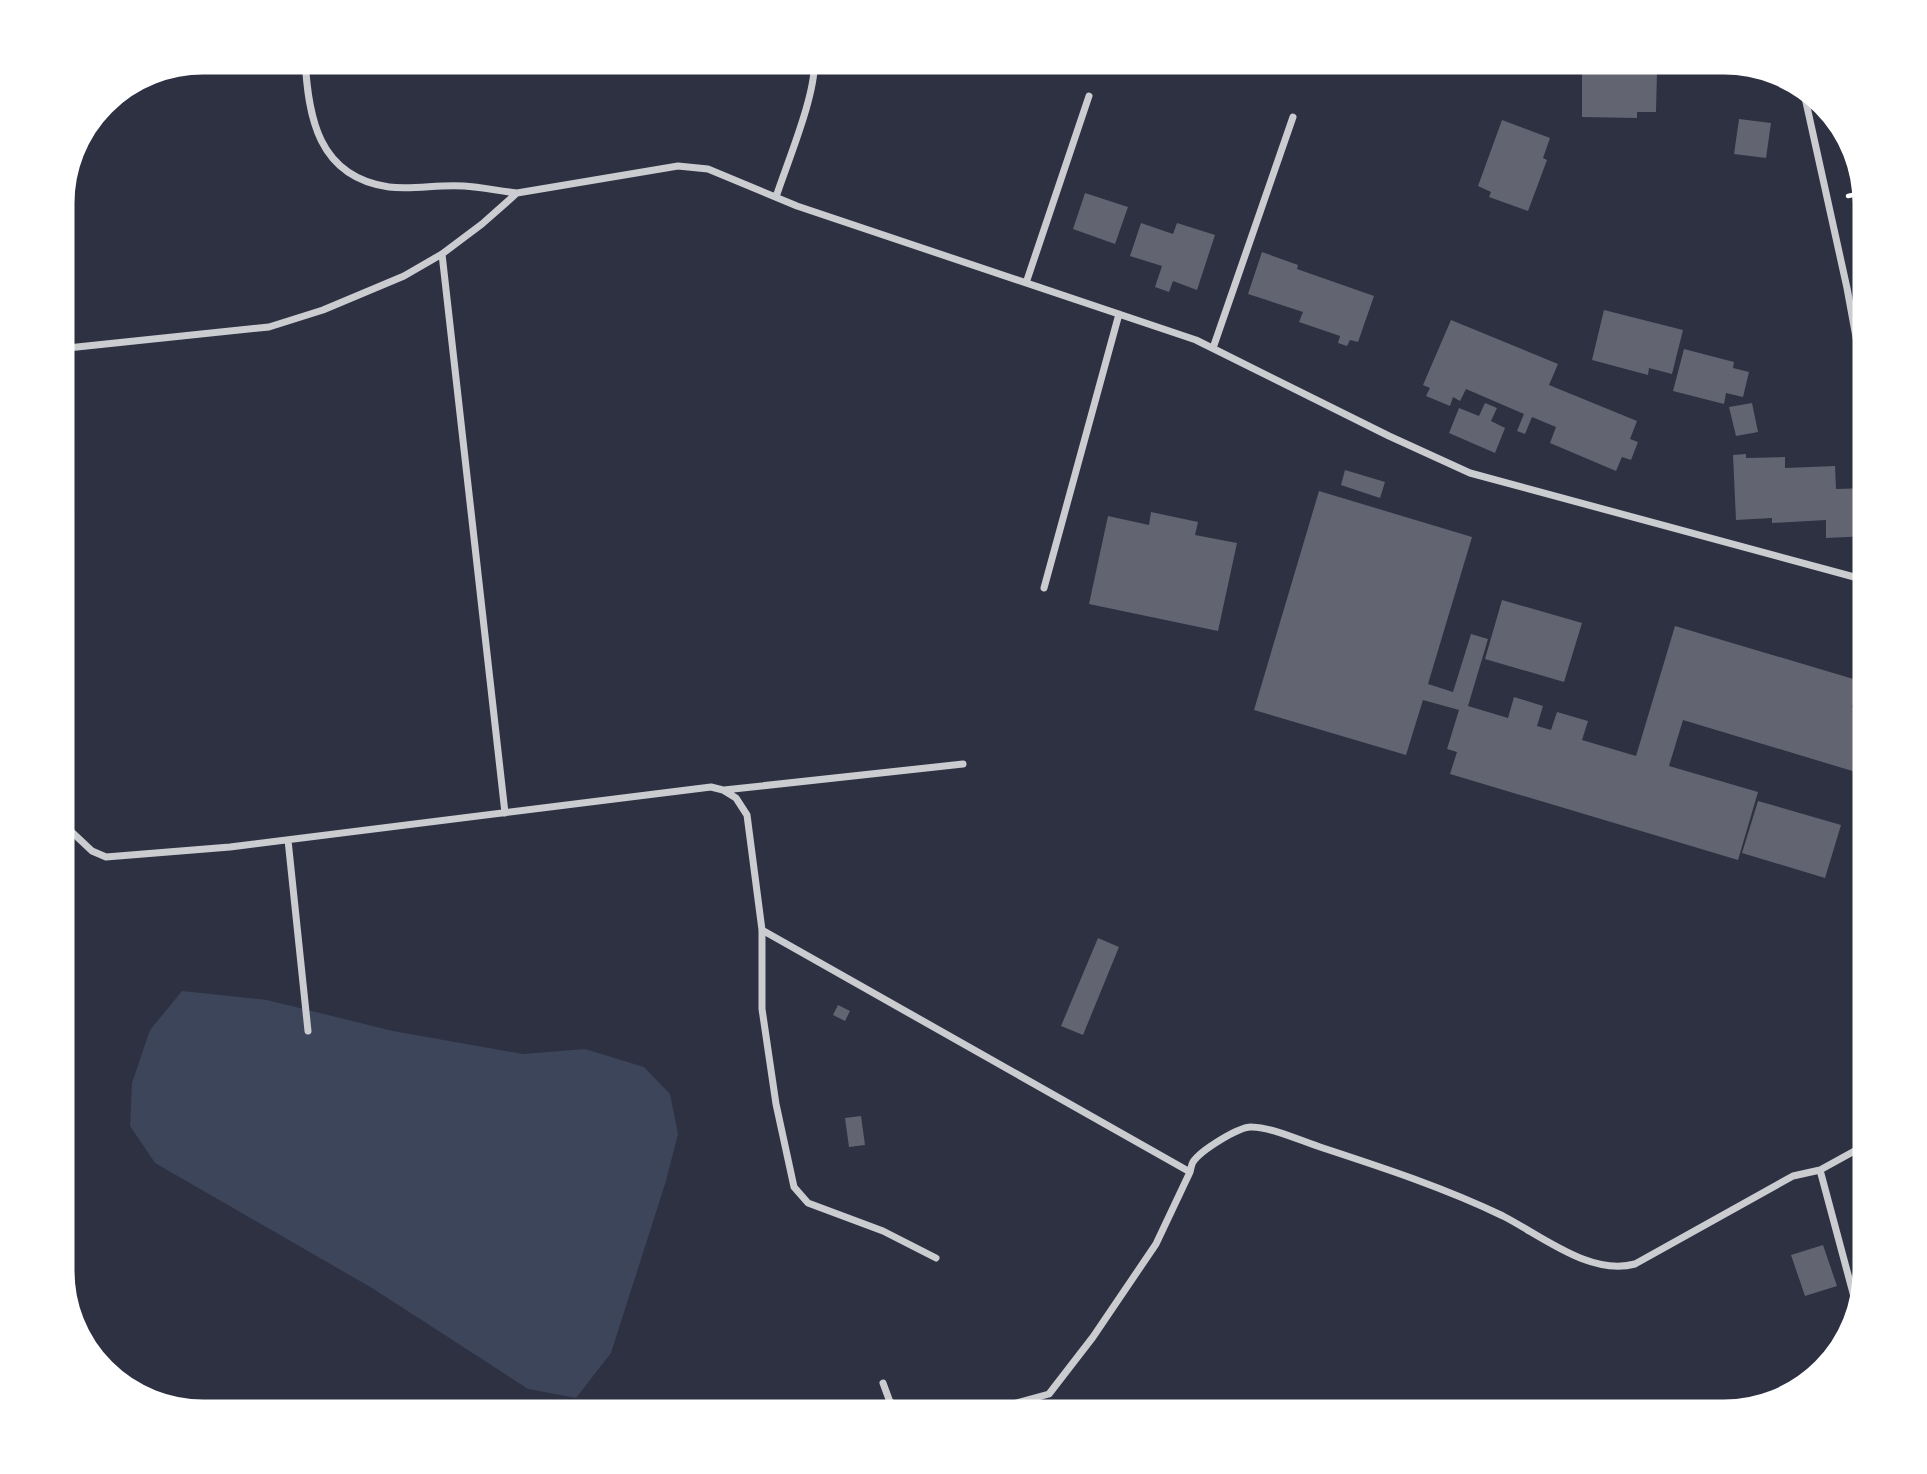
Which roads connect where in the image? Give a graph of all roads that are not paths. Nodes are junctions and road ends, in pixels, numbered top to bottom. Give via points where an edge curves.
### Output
1 (306, 70) edge
2 (815, 70) edge
3 (1089, 96) dead end
4 (1805, 98) edge
5 (1293, 117) dead end
6 (517, 193) junction
7 (776, 197) junction
8 (442, 254) junction
9 (1026, 283) junction
10 (1119, 314) junction
11 (1857, 343) edge
12 (70, 348) edge
13 (1213, 348) junction
14 (1857, 578) edge
15 (1044, 588) dead end
16 (963, 764) dead end
17 (723, 790) junction
18 (505, 813) junction
19 (70, 830) edge
20 (288, 840) junction
21 (762, 930) junction
22 (308, 1031) dead end
23 (1857, 1150) edge
24 (1820, 1170) junction
25 (1190, 1172) junction
26 (936, 1258) dead end
27 (1854, 1297) edge
28 (883, 1383) dead end
29 (895, 1404) edge
30 (1013, 1404) edge

1 - 6 street via 313,122 324,148 354,175 390,187 462,186
2 - 7 street
3 - 9 street
4 - 11 street
5 - 13 street
6 - 7 street via 678,166 708,169
6 - 8 street
7 - 9 street
8 - 12 street via 367,293 269,327
8 - 18 street
9 - 10 street
10 - 13 street
10 - 15 street
13 - 14 street via 1470,473
16 - 17 street
17 - 18 street via 710,787
17 - 21 street via 736,798 747,815
18 - 20 street
19 - 20 street via 92,851 106,857
20 - 22 street
21 - 25 street
21 - 26 street via 762,1009 794,1186 808,1203 883,1231
23 - 24 street
24 - 25 street via 1793,1177 1621,1268 1586,1260 1502,1216 1406,1175 1249,1126 1222,1138 1194,1161
24 - 27 street
25 - 30 street via 1156,1244 1093,1337 1049,1394
28 - 29 street

